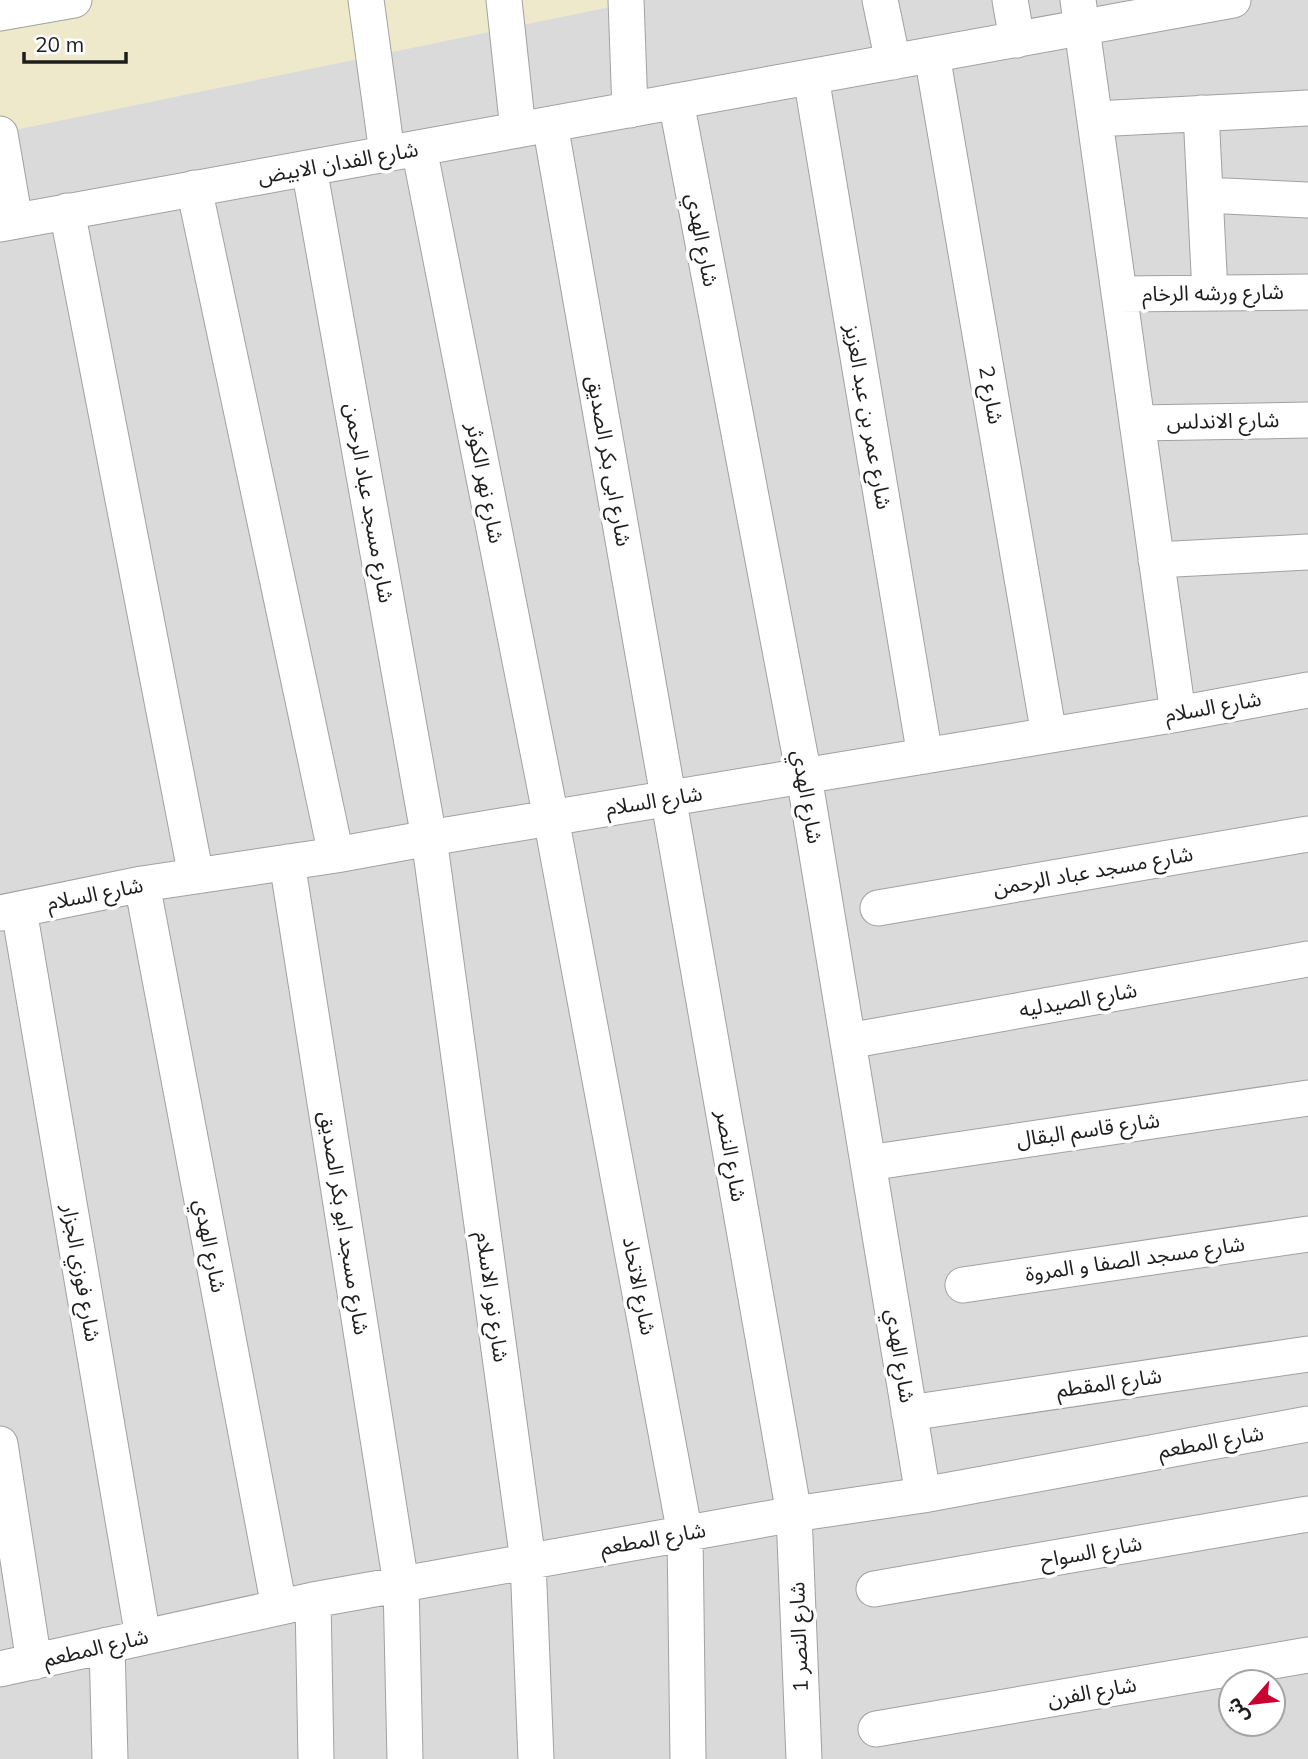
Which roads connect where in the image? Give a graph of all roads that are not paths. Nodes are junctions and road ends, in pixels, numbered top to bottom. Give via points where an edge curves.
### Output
1 (74, 0) edge
2 (366, 0) edge
3 (505, 0) edge
4 (626, 0) edge
5 (880, 0) edge
6 (1010, 0) edge
7 (1233, 0) edge
8 (1198, 3) edge
9 (0, 13) edge
10 (1080, 14) edge
11 (1017, 40) junction
12 (933, 55) junction
13 (893, 62) junction
14 (811, 77) junction
15 (676, 102) junction
16 (1308, 107) edge
17 (630, 110) junction
18 (1201, 113) junction
19 (1095, 120) junction
20 (534, 127) junction
21 (0, 134) edge
22 (403, 151) junction
23 (309, 168) junction
24 (194, 188) junction
25 (1205, 195) junction
26 (1308, 200) edge
27 (67, 211) junction
28 (7, 222) edge
29 (1308, 292) edge
30 (1210, 293) junction
31 (1119, 294) junction
32 (1308, 420) edge
33 (1137, 423) junction
34 (1308, 552) edge
35 (1156, 560) junction
36 (1308, 690) edge
37 (1178, 714) junction
38 (1049, 735) junction
39 (925, 756) junction
40 (804, 776) junction
41 (668, 798) junction
42 (551, 818) junction
43 (1308, 834) edge
44 (429, 838) junction
45 (336, 855) junction
46 (287, 862) junction
47 (197, 876) junction
48 (142, 884) junction
49 (878, 908) dead end
50 (9, 911) edge
51 (1308, 959) edge
52 (848, 1041) junction
53 (1308, 1098) edge
54 (868, 1163) junction
55 (1308, 1234) edge
56 (963, 1285) dead end
57 (1308, 1354) edge
58 (909, 1413) junction
59 (1308, 1424) edge
60 (0, 1444) edge
61 (923, 1495) junction
62 (794, 1514) junction
63 (1308, 1514) edge
64 (685, 1534) junction
65 (528, 1561) junction
66 (401, 1584) junction
67 (874, 1589) dead end
68 (313, 1600) junction
69 (279, 1607) junction
70 (143, 1637) junction
71 (107, 1645) junction
72 (1308, 1656) edge
73 (34, 1662) junction
74 (0, 1669) edge
75 (876, 1729) dead end
76 (110, 1759) edge
77 (316, 1759) edge
78 (405, 1759) edge
79 (536, 1759) edge
80 (688, 1759) edge
81 (804, 1759) edge

1 - 9 street
2 - 22 street, شارع نهر الكوثر
3 - 20 street, شارع ابى بكر الصديق
4 - 17 street
5 - 13 street
6 - 11 street
7 - 8 street, شارع الفدان الابيض
8 - 10 street, شارع الفدان الابيض
10 - 11 street, شارع الفدان الابيض
10 - 19 street
11 - 12 street, شارع الفدان الابيض
12 - 13 street, شارع الفدان الابيض
12 - 38 street, شارع 2
13 - 14 street, شارع الفدان الابيض
14 - 15 street, شارع الفدان الابيض
14 - 39 street, شارع عمر بن عبد العزيز
15 - 17 street, شارع الفدان الابيض
15 - 40 street, شارع الهدي
16 - 18 street
17 - 20 street, شارع الفدان الابيض
18 - 19 street
18 - 25 street
19 - 31 street
20 - 22 street, شارع الفدان الابيض
20 - 41 street, شارع ابى بكر الصديق
21 - 28 street
22 - 23 street, شارع الفدان الابيض
22 - 42 street, شارع نهر الكوثر
23 - 24 street, شارع الفدان الابيض
23 - 44 street, شارع مسجد عباد الرحمن
24 - 27 street, شارع الفدان الابيض
24 - 45 street
25 - 26 street
25 - 30 street
27 - 28 street, شارع الفدان الابيض
27 - 47 street
29 - 30 street, شارع ورشه الرخام
30 - 31 street, شارع ورشه الرخام
31 - 33 street
32 - 33 street, شارع الاندلس
33 - 35 street
34 - 35 street
35 - 37 street
36 - 37 street, شارع السلام
37 - 38 street, شارع السلام
38 - 39 street, شارع السلام
39 - 40 street, شارع السلام
40 - 41 street, شارع السلام
40 - 52 street, شارع الهدي
41 - 42 street, شارع السلام
41 - 62 street, شارع النصر
42 - 44 street, شارع السلام
42 - 64 street, شارع الاتحاد
43 - 49 street, شارع مسجد عباد الرحمن
44 - 45 street, شارع السلام
44 - 65 street, شارع نور الاسلام
45 - 46 street, شارع السلام
46 - 47 street, شارع السلام
46 - 66 street, شارع مسجد ابو بكر الصديق
47 - 48 street, شارع السلام
48 - 50 street, شارع السلام
48 - 69 street, شارع الهدي
50 - 70 street, شارع فوزي الجزار
51 - 52 street, شارع الصيدليه
52 - 54 street, شارع الهدي
53 - 54 street, شارع قاسم البقال
54 - 58 street, شارع الهدي
55 - 56 street, شارع مسجد الصفا و المروة
57 - 58 street, شارع المقطم
58 - 61 street, شارع الهدي
59 - 61 street, شارع المطعم
60 - 73 street
61 - 62 street, شارع المطعم
62 - 64 street, شارع المطعم
62 - 81 street, شارع النصر 1
63 - 67 street, شارع السواح
64 - 65 street, شارع المطعم
64 - 80 street, شارع الاتحاد
65 - 66 street, شارع المطعم
65 - 79 street, شارع نور الاسلام
66 - 68 street, شارع المطعم
66 - 78 street, شارع مسجد ابو بكر الصديق
68 - 69 street, شارع المطعم
68 - 77 street
69 - 70 street, شارع المطعم
70 - 71 street, شارع المطعم
71 - 73 street, شارع المطعم
71 - 76 street
72 - 75 street, شارع الفرن
73 - 74 street, شارع المطعم

